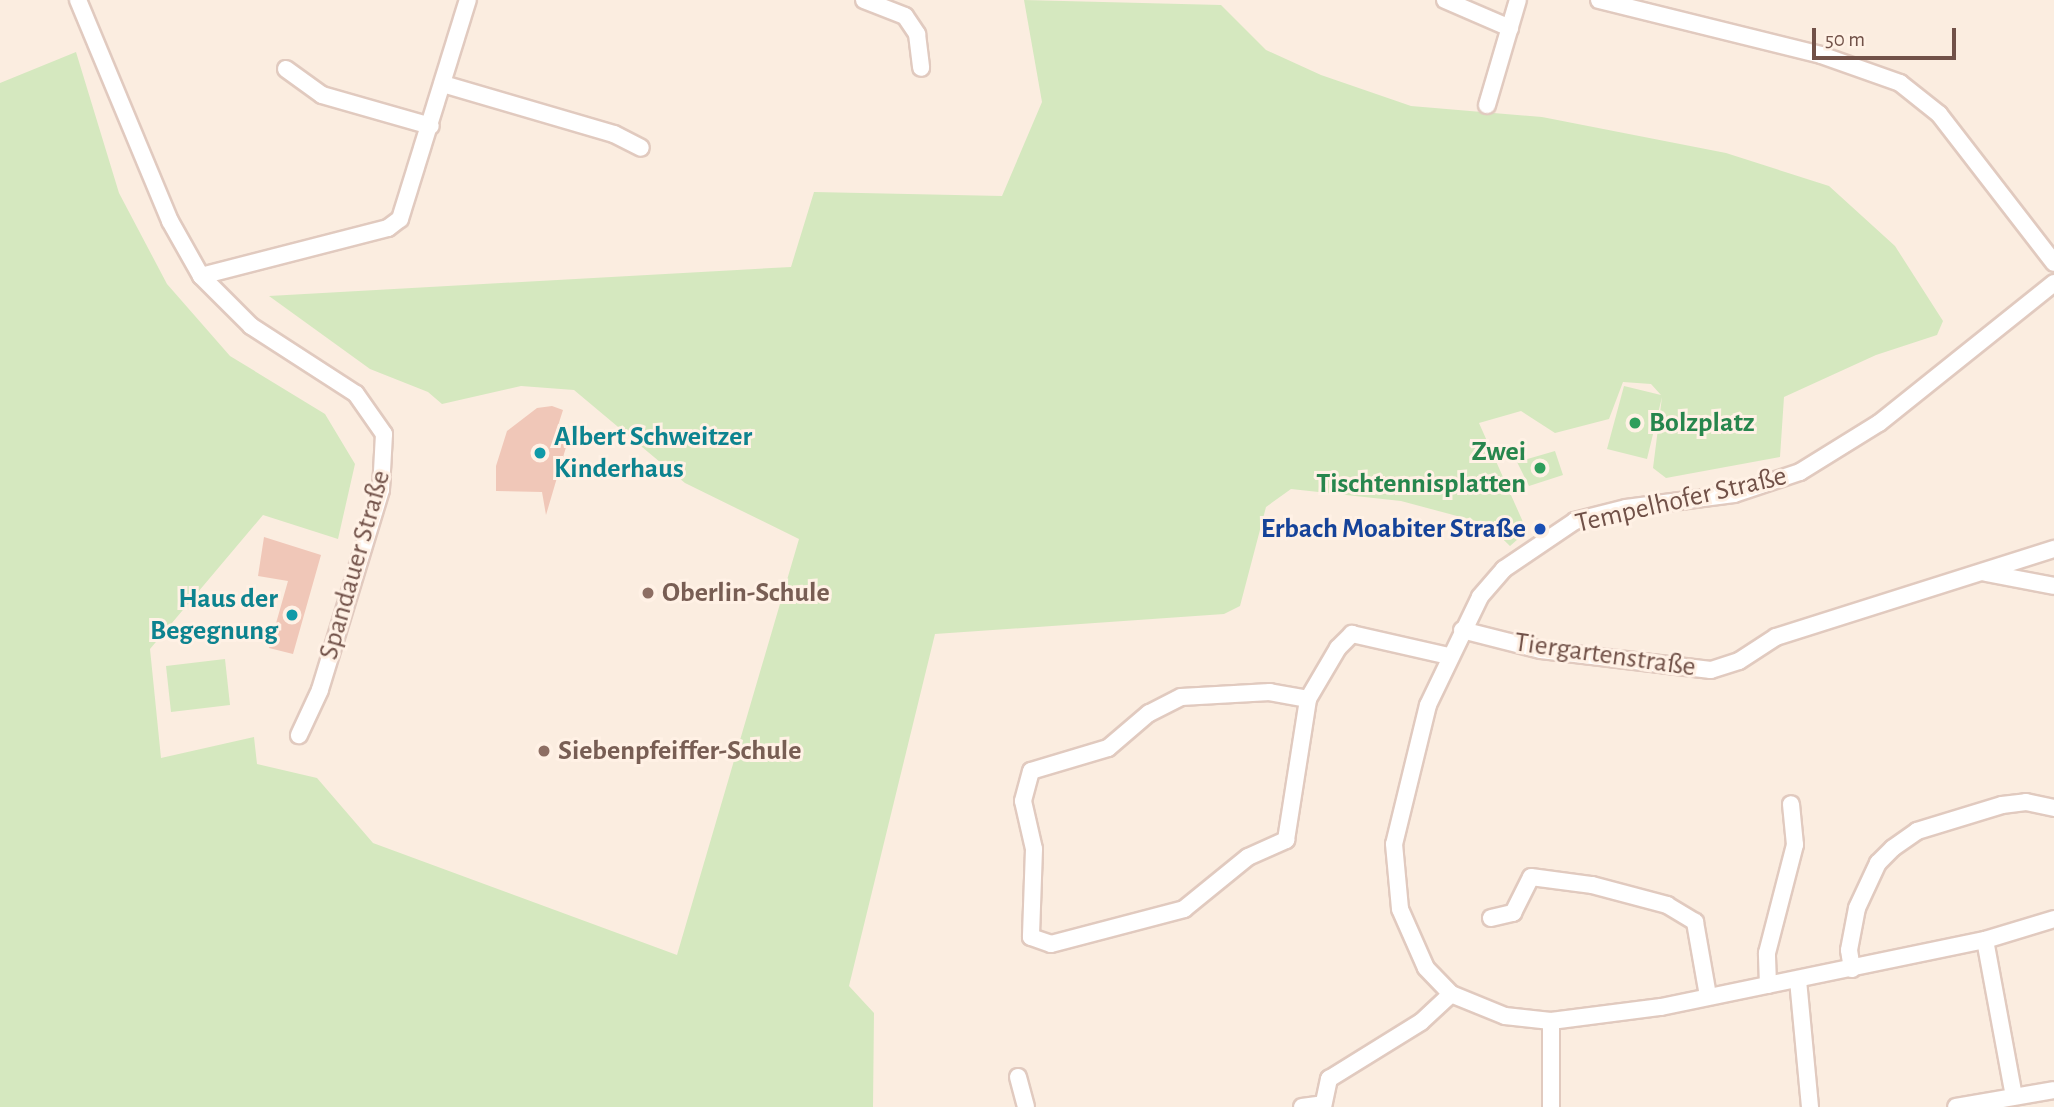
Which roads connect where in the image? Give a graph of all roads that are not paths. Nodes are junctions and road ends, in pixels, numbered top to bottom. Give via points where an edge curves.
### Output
1 (78, 0) edge
2 (468, 0) edge
3 (864, 0) edge
4 (1445, 0) edge
5 (1518, 0) edge
6 (1599, 0) edge
7 (1510, 28) junction
8 (921, 68) dead end
9 (286, 69) dead end
10 (443, 85) junction
11 (1487, 105) dead end
12 (432, 126) junction
13 (641, 148) dead end
14 (2054, 263) edge
15 (201, 275) junction
16 (2054, 282) edge
17 (2054, 549) edge
18 (1983, 573) junction
19 (2054, 586) edge
20 (1462, 630) junction
21 (1449, 656) junction
22 (1308, 699) junction
23 (299, 735) dead end
24 (1791, 804) dead end
25 (2054, 808) edge
26 (1491, 918) dead end
27 (2054, 919) edge
28 (1985, 940) junction
29 (1852, 969) junction
30 (1798, 979) junction
31 (1769, 985) junction
32 (1451, 994) junction
33 (1708, 996) junction
34 (1551, 1021) junction
35 (1018, 1077) dead end
36 (2054, 1090) edge
37 (2014, 1096) junction
38 (1323, 1105) edge
39 (1026, 1107) edge
40 (1302, 1107) edge
41 (1551, 1107) edge
42 (1810, 1107) edge
43 (1956, 1107) edge

1 - 15 street, Spandauer Straße via 170,221
2 - 10 street
3 - 8 street via 905,16 917,34
4 - 7 street
5 - 7 street
6 - 14 street via 1821,55 1900,83 1939,114
7 - 11 street
9 - 12 street via 321,95
10 - 12 street
10 - 13 street via 614,134
12 - 15 street via 409,201 400,219 388,228
15 - 23 street, Spandauer Straße via 251,326 356,394 384,433 381,489 320,690
16 - 20 street, Tempelhofer Straße via 1880,423 1800,472 1734,494 1626,508 1575,521 1504,569
17 - 18 street, Tiergartenstraße
18 - 19 street, Tiergartenstraße
18 - 20 street, Tiergartenstraße via 1776,637 1739,661 1711,670 1541,650
20 - 21 street, Tempelhofer Straße
21 - 22 street via 1352,634 1338,648
21 - 32 street, Tempelhofer Straße via 1410,758 1394,844 1400,908 1410,939 1426,968
22 - 22 street via 1296,752 1291,828 1276,849 1248,858 1184,909 1051,944 1031,937 1034,849 1023,801 1031,771 1108,748 1149,713 1181,697 1270,692
24 - 31 street via 1796,845 1767,953
25 - 29 street via 2026,802 2002,805 1917,831 1893,848 1864,887 1851,930
26 - 33 street via 1513,913 1531,877 1592,885 1667,905 1695,922
27 - 28 street, Tempelhofer Straße
28 - 29 street, Tempelhofer Straße
28 - 37 street
29 - 30 street, Tempelhofer Straße
30 - 31 street, Tempelhofer Straße
30 - 42 street
31 - 33 street, Tempelhofer Straße
32 - 34 street, Tempelhofer Straße via 1505,1016
32 - 38 street via 1421,1022 1329,1079
33 - 34 street, Tempelhofer Straße
34 - 41 street
35 - 39 street
36 - 37 street
37 - 43 street
38 - 40 street

